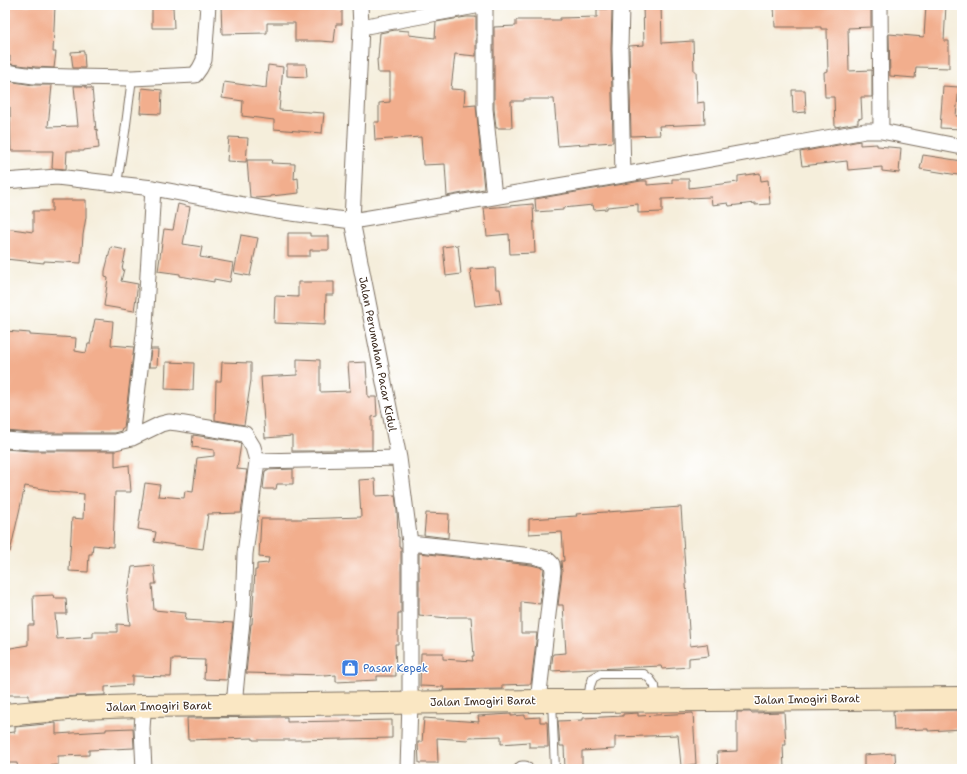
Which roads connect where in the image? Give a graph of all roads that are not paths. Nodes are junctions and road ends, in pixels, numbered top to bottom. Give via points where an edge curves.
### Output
1 (208, 5) edge
2 (360, 5) edge
3 (480, 5) edge
4 (485, 5) edge
5 (621, 5) edge
6 (880, 5) edge
7 (361, 27) junction
8 (5, 72) edge
9 (132, 78) junction
10 (881, 131) junction
11 (962, 147) edge
12 (623, 175) junction
13 (5, 181) edge
14 (116, 184) junction
15 (153, 188) junction
16 (494, 197) junction
17 (352, 221) junction
18 (132, 438) junction
19 (5, 440) edge
20 (398, 458) junction
21 (257, 461) junction
22 (410, 543) junction
23 (962, 698) edge
24 (545, 701) junction
25 (410, 702) junction
26 (234, 705) junction
27 (141, 706) junction
28 (5, 715) edge
29 (144, 769) edge
30 (408, 769) edge
31 (522, 769) edge
32 (525, 769) edge
33 (555, 769) edge

1 - 9 street via 204,60 195,75
2 - 7 street, Jalan Perumahan Pacar Kidul
3 - 7 street
4 - 16 street via 485,109
5 - 12 street
6 - 10 street
7 - 17 street, Jalan Perumahan Pacar Kidul
8 - 9 street via 34,76
9 - 14 lane
10 - 11 street
10 - 12 street via 865,131
12 - 16 street
13 - 14 street via 57,177
14 - 15 street
15 - 17 street via 277,211
15 - 18 street via 145,326
16 - 17 street
17 - 20 street, Jalan Perumahan Pacar Kidul
18 - 19 street via 115,442
18 - 21 street via 169,422 245,434 253,447
20 - 21 street
20 - 22 street, Jalan Perumahan Pacar Kidul
21 - 26 street via 245,554 243,611
22 - 24 street via 534,556 548,560 552,564
22 - 25 street, Jalan Perumahan Pacar Kidul
23 - 24 main road, Jalan Imogiri Barat
24 - 25 main road, Jalan Imogiri Barat
24 - 33 lane
25 - 26 main road, Jalan Imogiri Barat
25 - 30 street, Jalan Perumahan Pacar Kidul
26 - 27 main road, Jalan Imogiri Barat
27 - 28 main road, Jalan Imogiri Barat via 78,708
27 - 29 street
31 - 32 street

